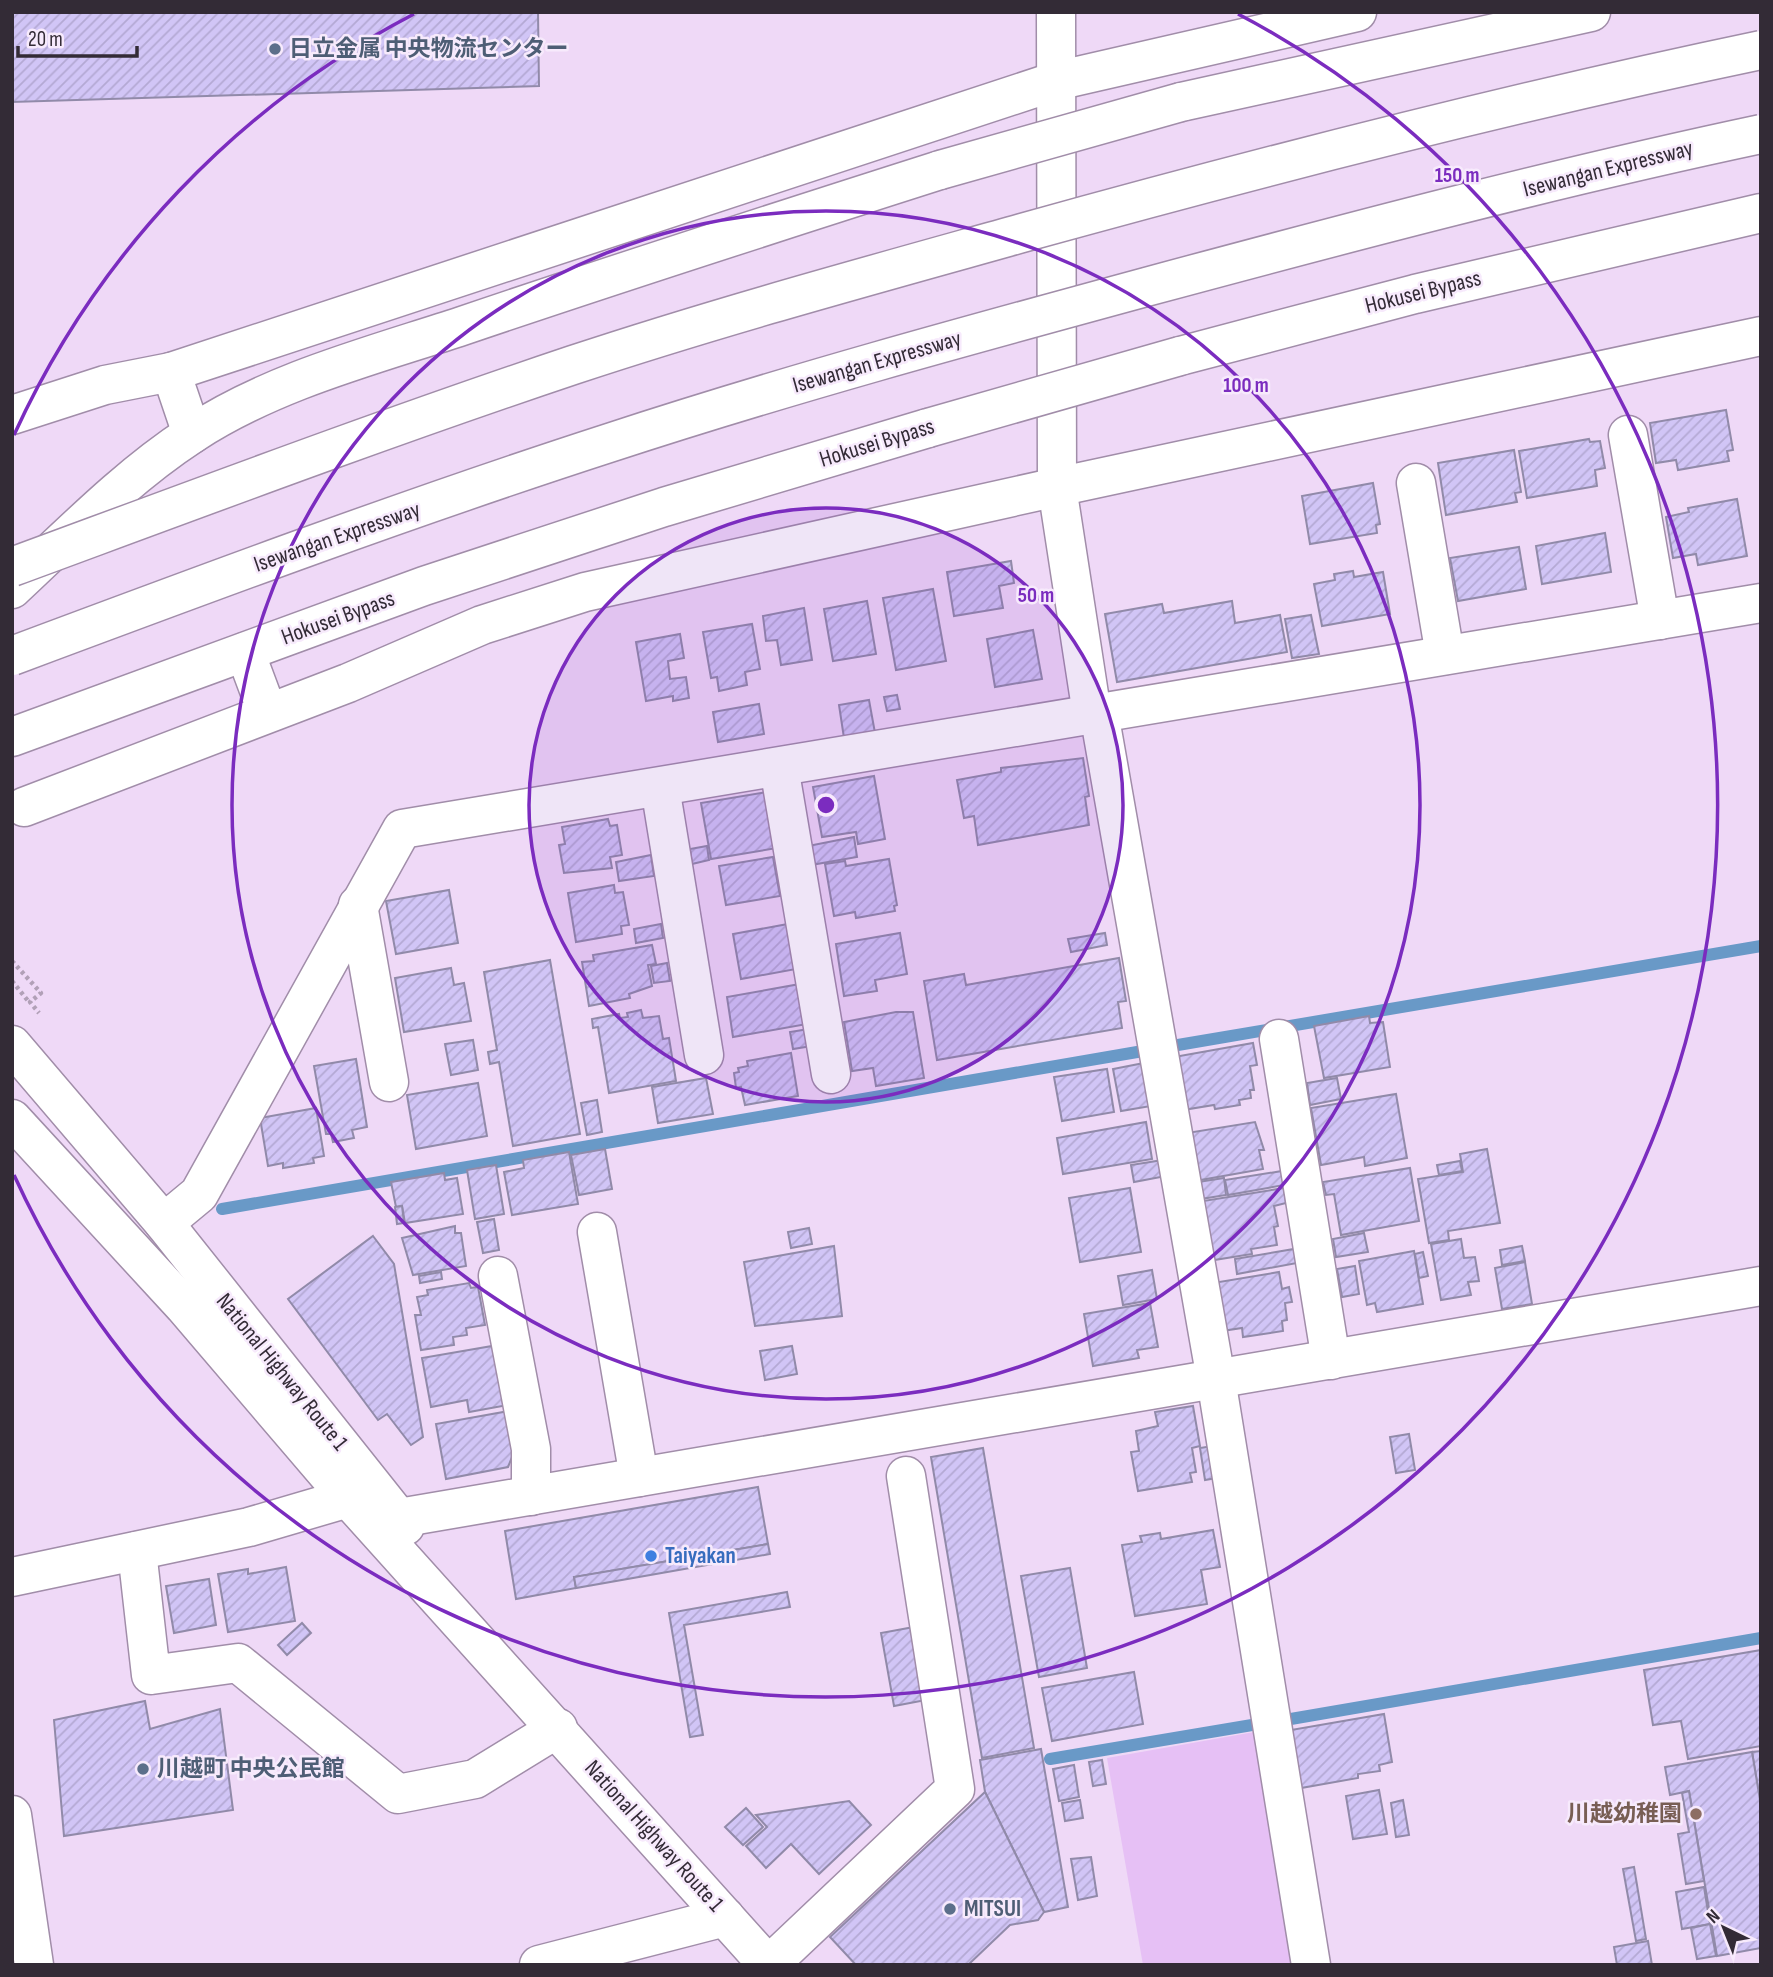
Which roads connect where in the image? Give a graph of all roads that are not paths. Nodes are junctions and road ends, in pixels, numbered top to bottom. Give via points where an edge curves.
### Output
1 (1056, 12) edge
2 (1357, 12) edge
3 (1591, 12) edge
4 (1761, 50) edge
5 (1056, 81) junction
6 (1761, 134) edge
7 (1761, 213) edge
8 (1761, 336) edge
9 (171, 372) junction
10 (12, 415) edge
11 (192, 434) junction
12 (1628, 435) dead end
13 (1416, 483) dead end
14 (1057, 487) junction
15 (12, 567) edge
16 (12, 589) edge
17 (1761, 603) edge
18 (1660, 620) junction
19 (245, 652) junction
20 (1445, 655) junction
21 (12, 656) edge
22 (267, 711) junction
23 (1096, 714) junction
24 (12, 737) edge
25 (779, 767) junction
26 (660, 787) junction
27 (24, 807) dead end
28 (358, 905) junction
29 (1279, 1039) dead end
30 (12, 1045) edge
31 (704, 1055) dead end
32 (831, 1074) dead end
33 (389, 1083) dead end
34 (12, 1119) edge
35 (164, 1223) junction
36 (597, 1232) dead end
37 (498, 1276) dead end
38 (1761, 1286) edge
39 (1331, 1360) junction
40 (1216, 1379) junction
41 (906, 1476) dead end
42 (639, 1477) junction
43 (531, 1496) junction
44 (348, 1499) junction
45 (399, 1518) junction
46 (137, 1551) junction
47 (12, 1577) edge
48 (549, 1718) junction
49 (12, 1815) edge
50 (725, 1917) junction
51 (34, 1965) edge
52 (539, 1965) edge
53 (768, 1965) edge
54 (1311, 1965) edge

1 - 5 main road
2 - 5 main road
3 - 11 main road, bridge via 1181,102 940,170 303,380 242,405
4 - 15 main road, bridge via 1583,87 1206,182 870,275 576,365 278,468
5 - 9 main road
5 - 14 main road
6 - 21 main road, Isewangan Expressway, bridge via 1647,158 1245,260 889,357 596,447
7 - 19 main road, Hokusei Bypass, bridge via 1415,294 928,428 461,573
8 - 14 main road
9 - 10 main road via 105,386
9 - 11 main road
11 - 16 main road via 121,487
12 - 18 main road
13 - 20 main road
14 - 22 main road via 585,592 482,625 348,683
14 - 23 main road
17 - 18 main road
18 - 20 main road
19 - 22 main road
19 - 24 main road, Hokusei Bypass
20 - 23 main road
22 - 27 main road
23 - 25 main road
23 - 40 main road
25 - 26 main road
25 - 32 main road
26 - 28 main road via 402,829
26 - 31 main road
28 - 33 main road
28 - 35 main road via 199,1194
29 - 39 main road
30 - 35 main road, National Highway Route 1
34 - 44 main road, National Highway Route 1 via 184,1306
35 - 45 main road, National Highway Route 1
36 - 42 main road
37 - 43 main road via 531,1449
38 - 39 main road
39 - 40 main road
40 - 42 main road
40 - 54 main road
41 - 53 main road via 955,1789
42 - 43 main road
43 - 45 main road
44 - 46 main road
44 - 48 main road, National Highway Route 1
45 - 48 main road, National Highway Route 1
46 - 47 main road
46 - 48 main road via 151,1675 238,1663 398,1794 475,1779
48 - 50 main road, National Highway Route 1
49 - 51 main road
50 - 52 main road
50 - 53 main road, National Highway Route 1

